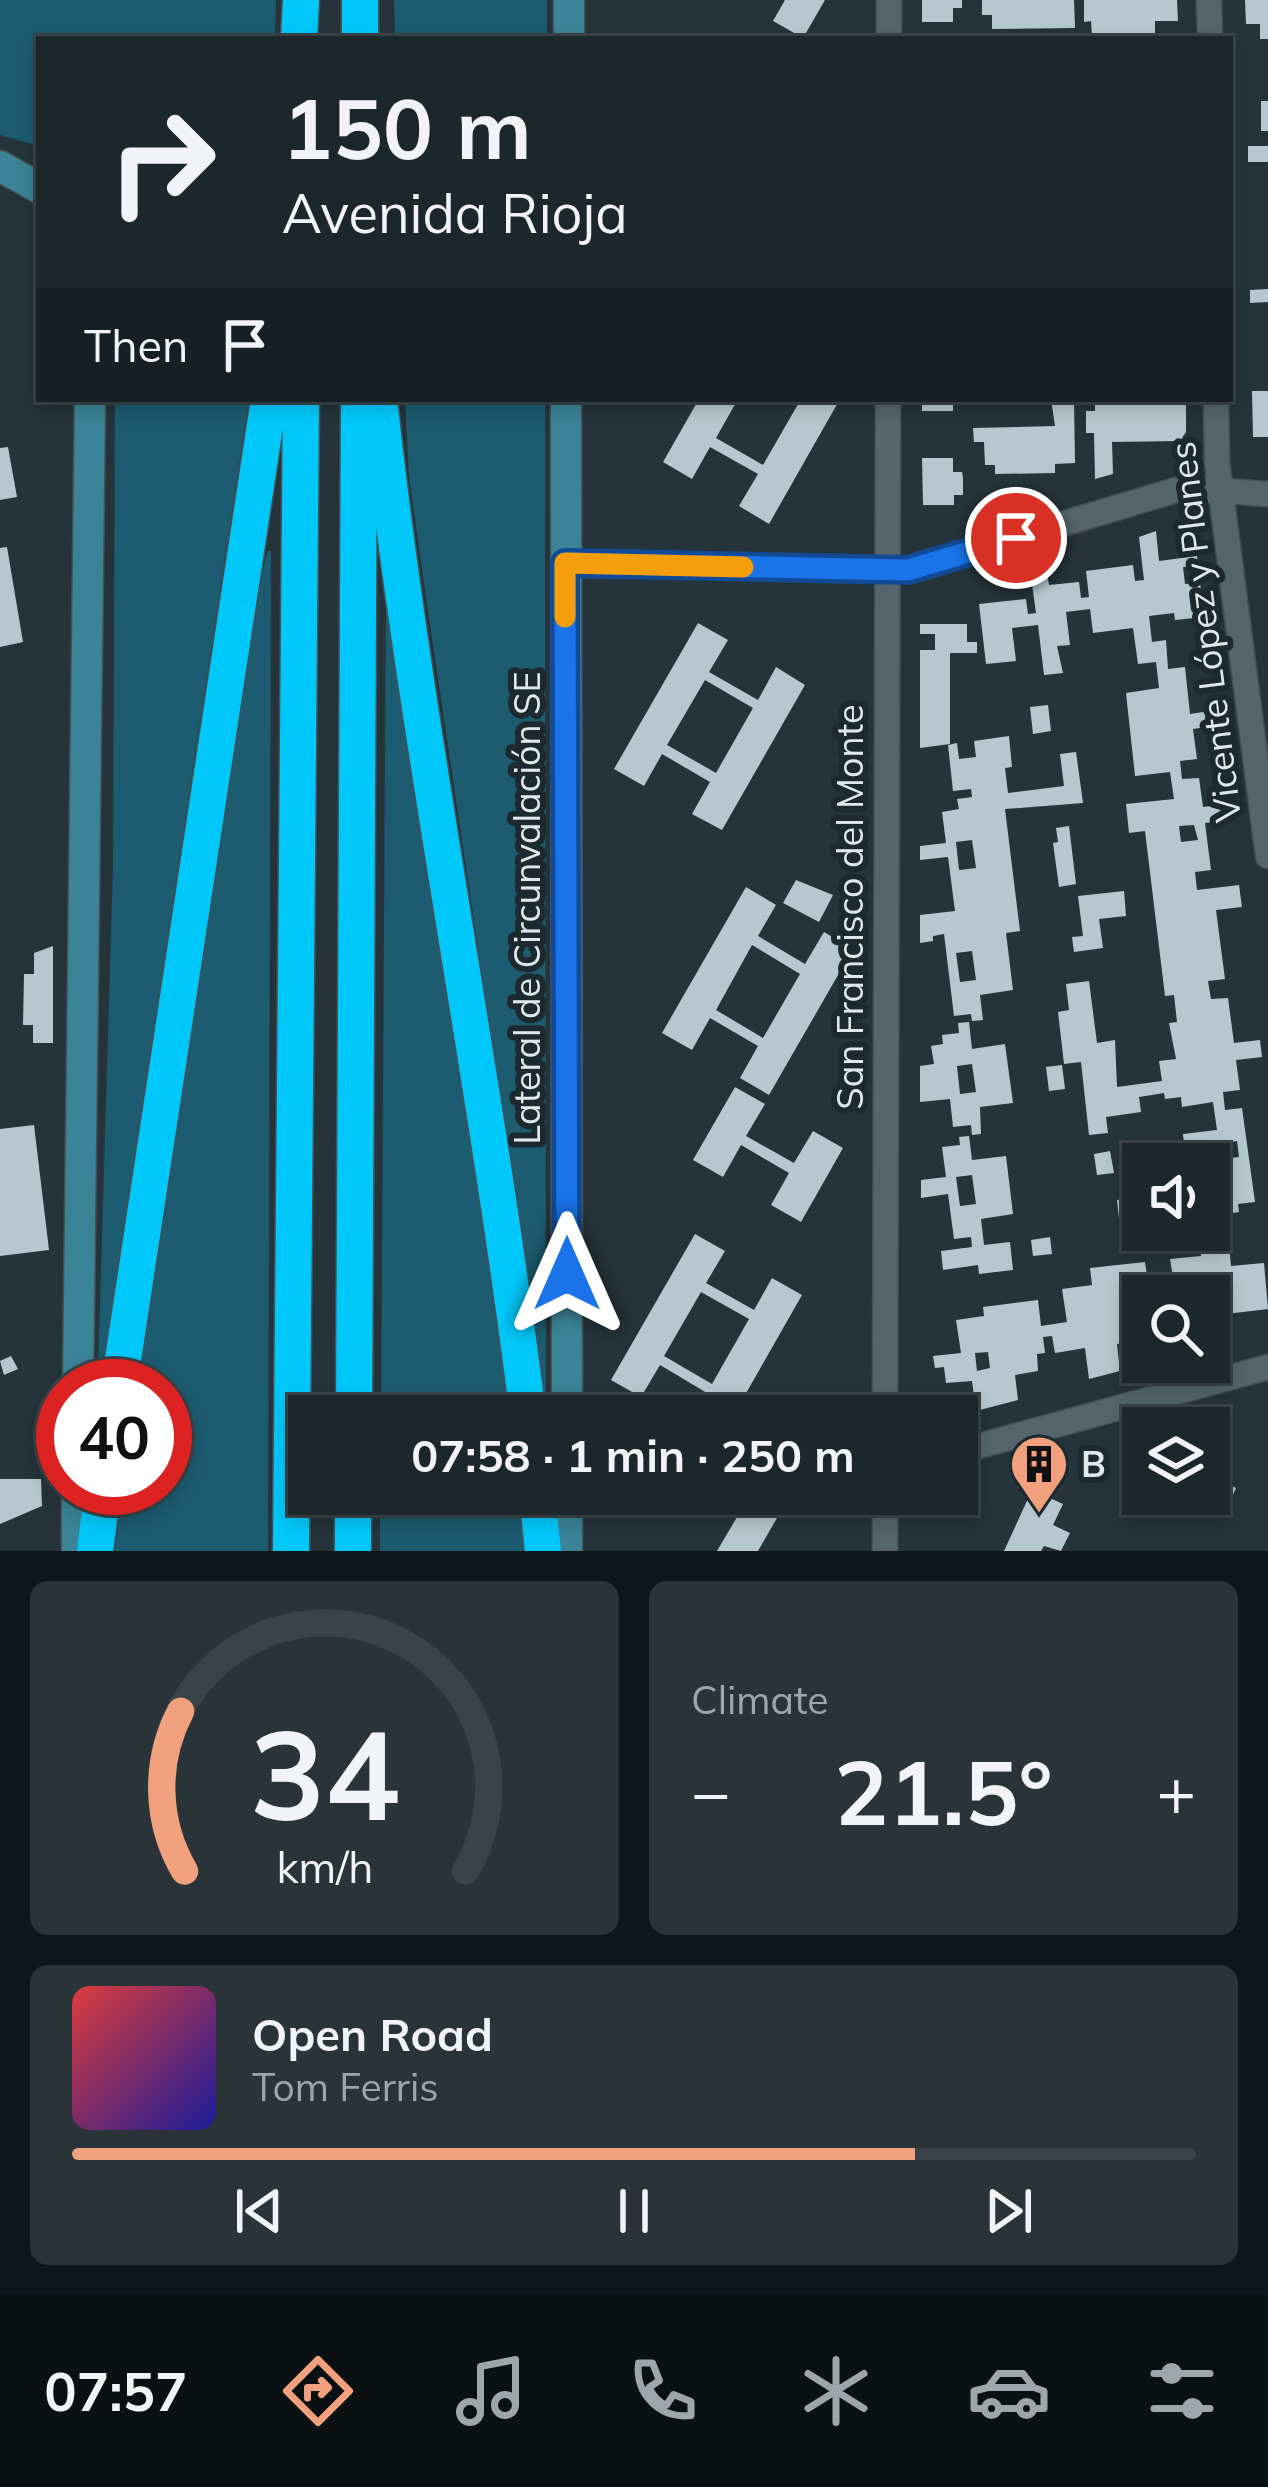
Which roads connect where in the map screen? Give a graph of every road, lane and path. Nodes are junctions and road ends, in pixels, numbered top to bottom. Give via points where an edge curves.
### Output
1 (303, 0) edge
2 (360, 0) edge
3 (569, 0) edge
4 (889, 0) edge
5 (1209, 0) edge
6 (301, 36) edge
7 (360, 36) edge
8 (569, 36) edge
9 (889, 36) edge
10 (1210, 36) edge
11 (0, 166) edge
12 (36, 186) edge
13 (90, 402) edge
14 (268, 402) edge
15 (301, 402) edge
16 (359, 402) edge
17 (379, 402) edge
18 (566, 402) edge
19 (888, 402) edge
20 (1216, 402) edge
21 (1221, 491) junction
22 (1268, 494) edge
23 (565, 563) junction
24 (887, 569) junction
25 (1268, 856) edge
26 (78, 1359) edge
27 (123, 1359) edge
28 (1268, 1366) edge
29 (353, 1395) edge
30 (525, 1395) edge
31 (567, 1395) edge
32 (885, 1395) edge
33 (978, 1446) edge
34 (76, 1515) edge
35 (100, 1515) edge
36 (353, 1515) edge
37 (540, 1515) edge
38 (567, 1515) edge
39 (885, 1515) edge
40 (76, 1551) edge
41 (95, 1551) edge
42 (291, 1551) edge
43 (352, 1551) edge
44 (544, 1551) edge
45 (567, 1551) edge
46 (884, 1551) edge

1 - 6 highway
2 - 7 highway
3 - 8 street
4 - 9 street
5 - 10 street
11 - 12 street
13 - 26 street
14 - 27 highway
15 - 42 highway
16 - 29 highway
17 - 30 highway
18 - 23 street, Lateral de Circunvalación SE
19 - 24 street, San Francisco del Monte
20 - 21 street, Vicente López y Planes
21 - 22 street
21 - 24 street via 1183,488 908,570
21 - 25 street, Vicente López y Planes
23 - 24 street
23 - 31 street, Lateral de Circunvalación SE
24 - 32 street, San Francisco del Monte
28 - 33 street
34 - 40 street
35 - 41 highway
36 - 43 highway
37 - 44 highway
38 - 45 street
39 - 46 street

